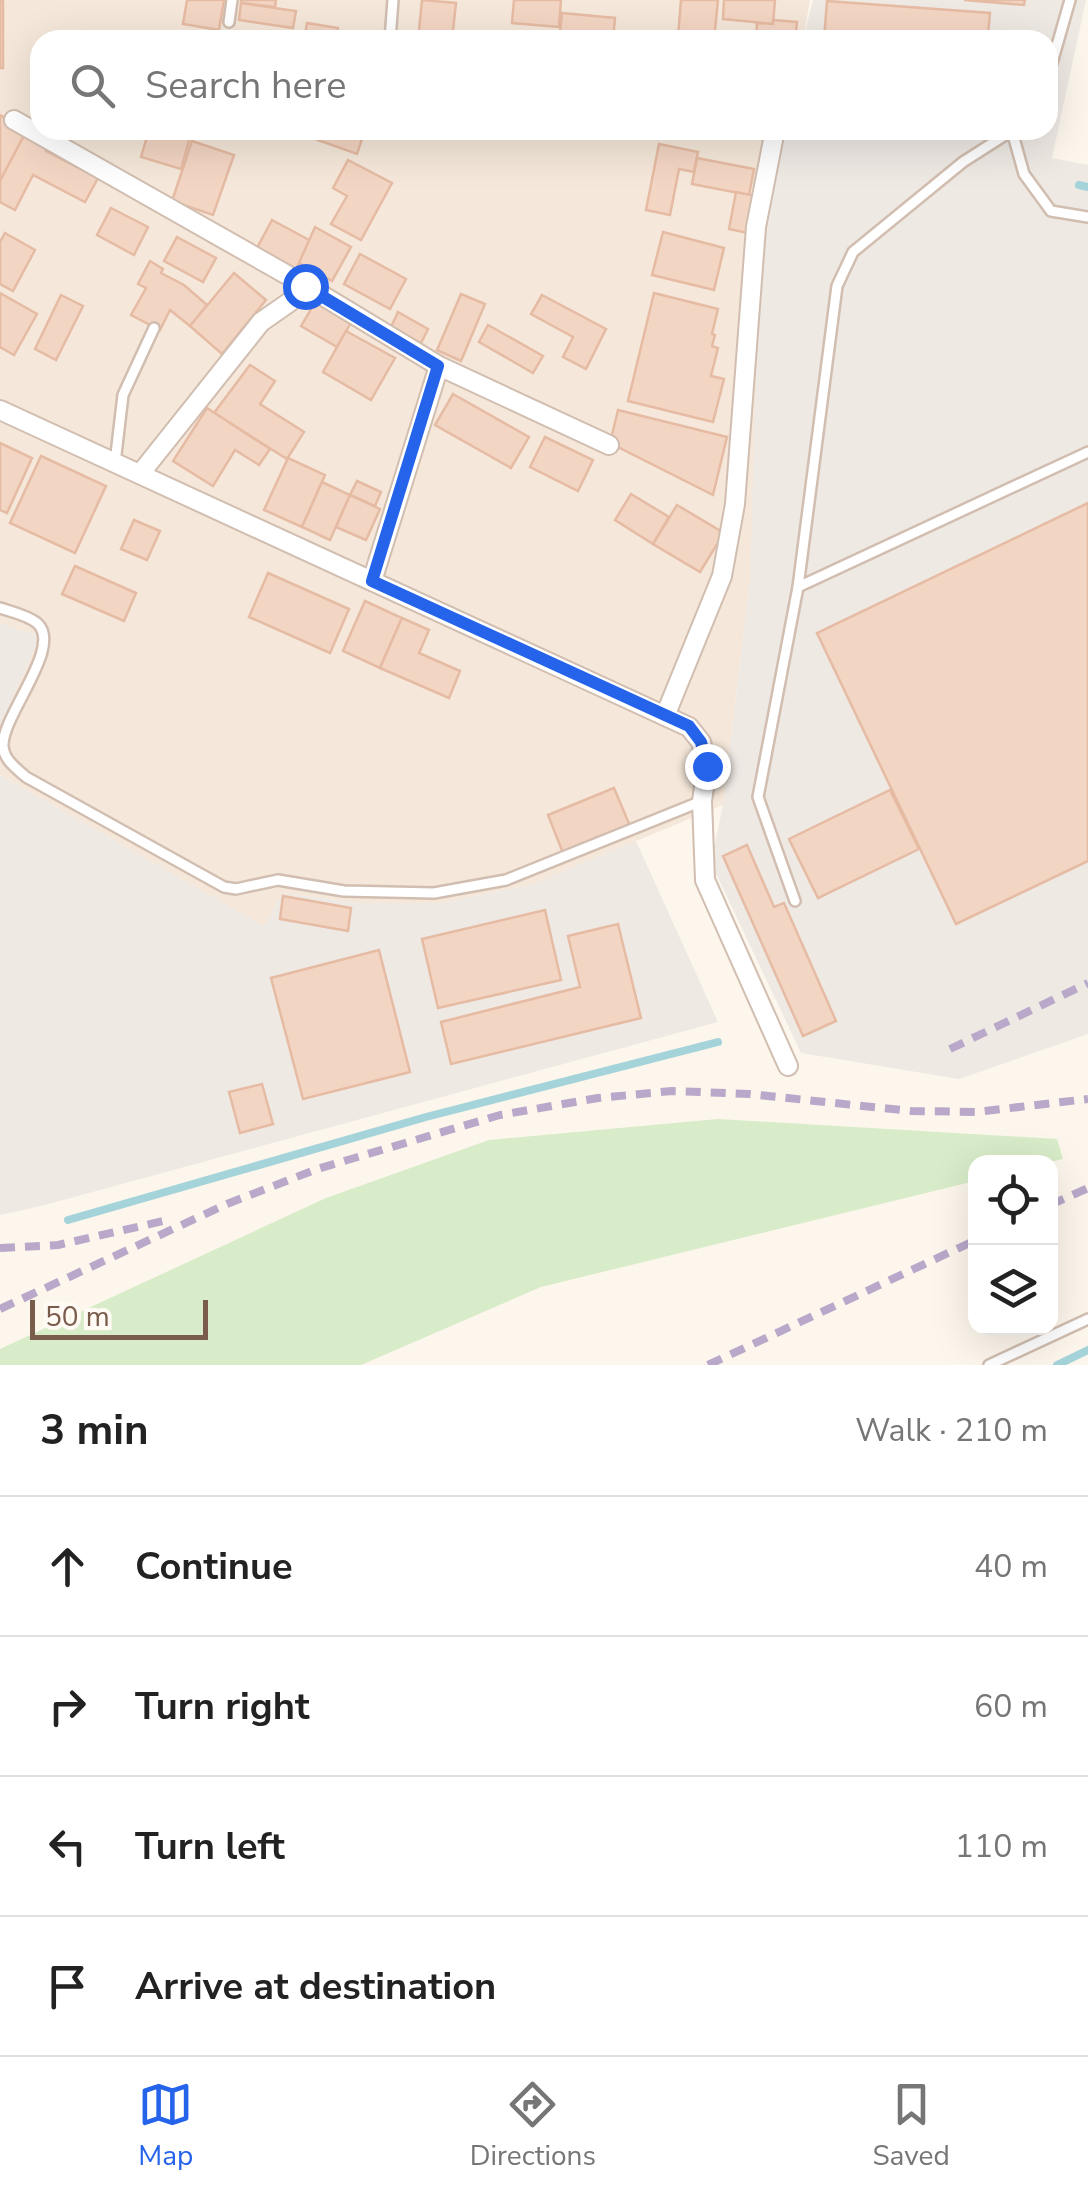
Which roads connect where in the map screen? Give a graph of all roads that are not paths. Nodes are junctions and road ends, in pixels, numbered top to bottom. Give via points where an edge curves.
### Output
1 (232, 0) edge
2 (394, 0) edge
3 (1070, 0) edge
4 (229, 22) dead end
5 (391, 30) edge
6 (1058, 42) edge
7 (14, 120) dead end
8 (30, 129) edge
9 (49, 140) edge
10 (773, 140) edge
11 (997, 140) edge
12 (1016, 140) edge
13 (1088, 217) edge
14 (305, 286) junction
15 (154, 328) dead end
16 (438, 366) junction
17 (0, 410) edge
18 (609, 445) dead end
19 (1088, 452) edge
20 (115, 463) junction
21 (140, 474) junction
22 (372, 581) junction
23 (798, 587) junction
24 (0, 608) edge
25 (666, 716) junction
26 (702, 802) junction
27 (795, 902) dead end
28 (788, 1066) dead end
29 (1088, 1318) edge
30 (989, 1365) edge

1 - 4 lane
2 - 5 lane
3 - 6 lane
7 - 8 street
9 - 14 street
10 - 25 street via 756,227 735,504 722,576
11 - 23 lane via 854,252 837,286
12 - 13 lane via 1024,174 1051,211
14 - 16 street
14 - 21 street via 261,322
15 - 20 lane via 123,395
16 - 18 street
16 - 22 street
17 - 20 street
19 - 23 lane
20 - 21 street
21 - 22 street
22 - 25 street
23 - 27 lane via 758,798
24 - 26 lane via 39,624 45,635 7,729 8,761 224,887 278,880 344,891 434,893 506,880
25 - 26 street via 689,726 701,742 707,766
26 - 28 street via 705,880
29 - 30 lane

